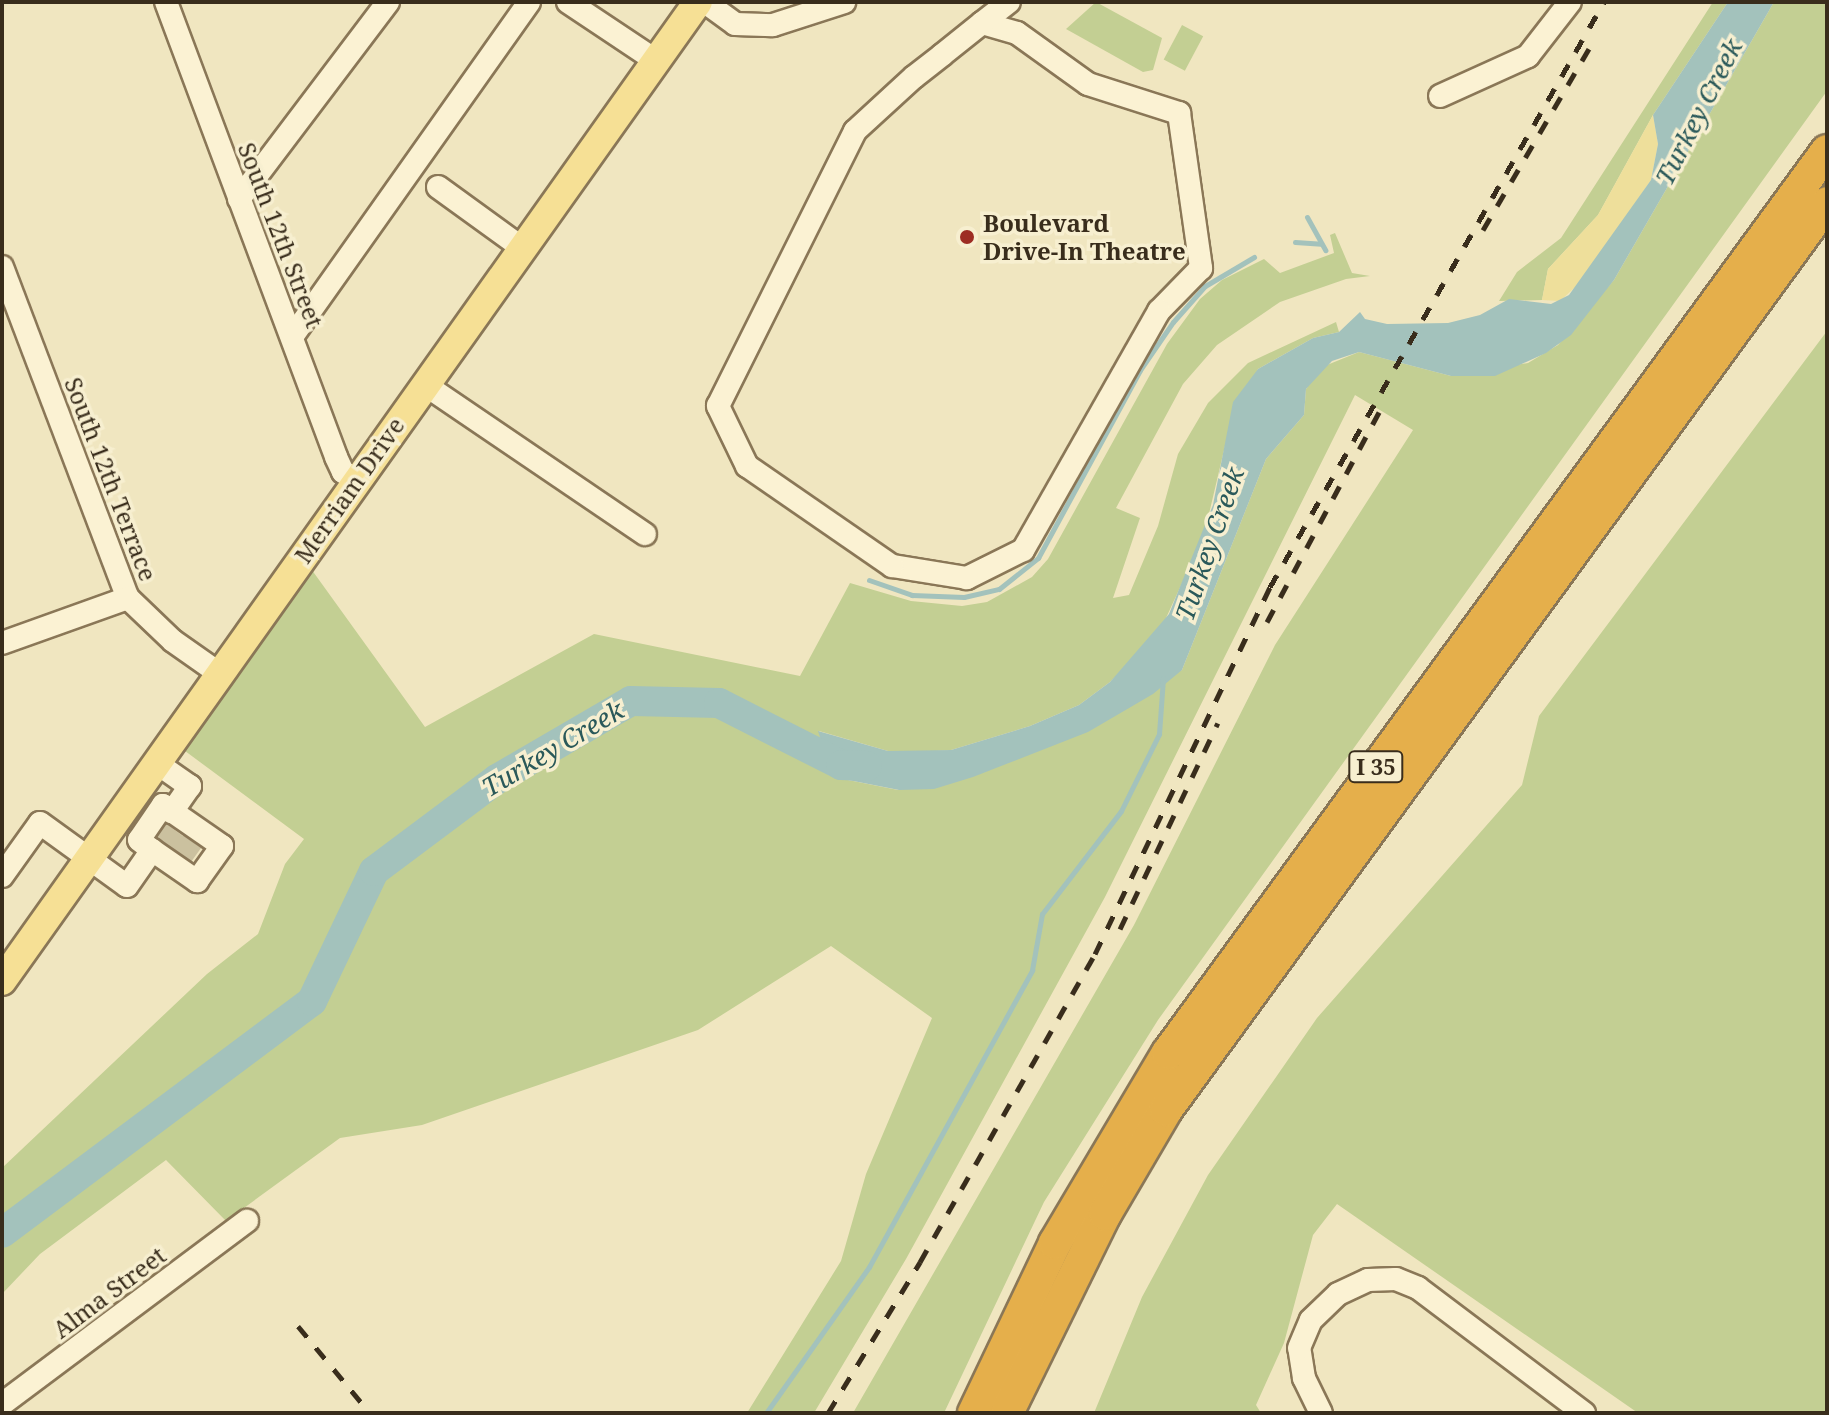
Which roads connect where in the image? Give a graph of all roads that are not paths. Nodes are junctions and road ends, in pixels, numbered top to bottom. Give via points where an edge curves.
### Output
1 (166, 2) edge
2 (388, 2) edge
3 (529, 2) edge
4 (568, 2) edge
5 (698, 2) edge
6 (705, 2) edge
7 (844, 2) edge
8 (1009, 2) edge
9 (1570, 2) edge
10 (982, 23) junction
11 (655, 60) junction
12 (1440, 96) dead end
13 (1827, 151) edge
14 (438, 187) dead end
15 (239, 199) junction
16 (1827, 203) edge
17 (521, 247) junction
18 (2, 267) edge
19 (292, 337) junction
20 (424, 384) junction
21 (356, 479) junction
22 (645, 534) dead end
23 (128, 598) junction
24 (2, 643) edge
25 (220, 674) junction
26 (158, 764) junction
27 (90, 861) junction
28 (2, 876) edge
29 (2, 981) edge
30 (247, 1221) dead end
31 (2, 1405) edge
32 (8, 1413) edge
33 (974, 1413) edge
34 (1007, 1413) edge
35 (1321, 1413) edge
36 (1584, 1413) edge

1 - 15 street, South 12th Street
2 - 15 street
3 - 19 street
4 - 11 street
5 - 11 main road, Merriam Drive
6 - 7 street via 735,24 773,25
8 - 10 street
9 - 12 street via 1528,56
10 - 10 street via 855,131 718,406 747,466 759,475 892,566 967,578 1023,550 1159,311 1201,268 1179,113 1088,84 1017,33
11 - 17 main road, Merriam Drive
13 - 33 highway, I 35 via 1168,1053 1055,1243
14 - 17 street
15 - 19 street, South 12th Street
16 - 34 highway, I 35 via 1191,1073 1105,1214
17 - 20 main road, Merriam Drive
18 - 23 street, South 12th Terrace
19 - 21 street, South 12th Street via 336,457 343,472
20 - 21 main road, Merriam Drive
20 - 22 street
21 - 25 main road, Merriam Drive
23 - 24 street
23 - 25 street, South 12th Terrace via 173,641
25 - 26 main road, Merriam Drive
26 - 27 main road, Merriam Drive
26 - 27 street via 190,786 175,840 127,886
27 - 28 street via 40,823
27 - 29 main road, Merriam Drive
30 - 31 street, Alma Street
31 - 32 street
35 - 36 street via 1304,1378 1299,1348 1311,1320 1338,1294 1368,1280 1396,1279 1418,1288

